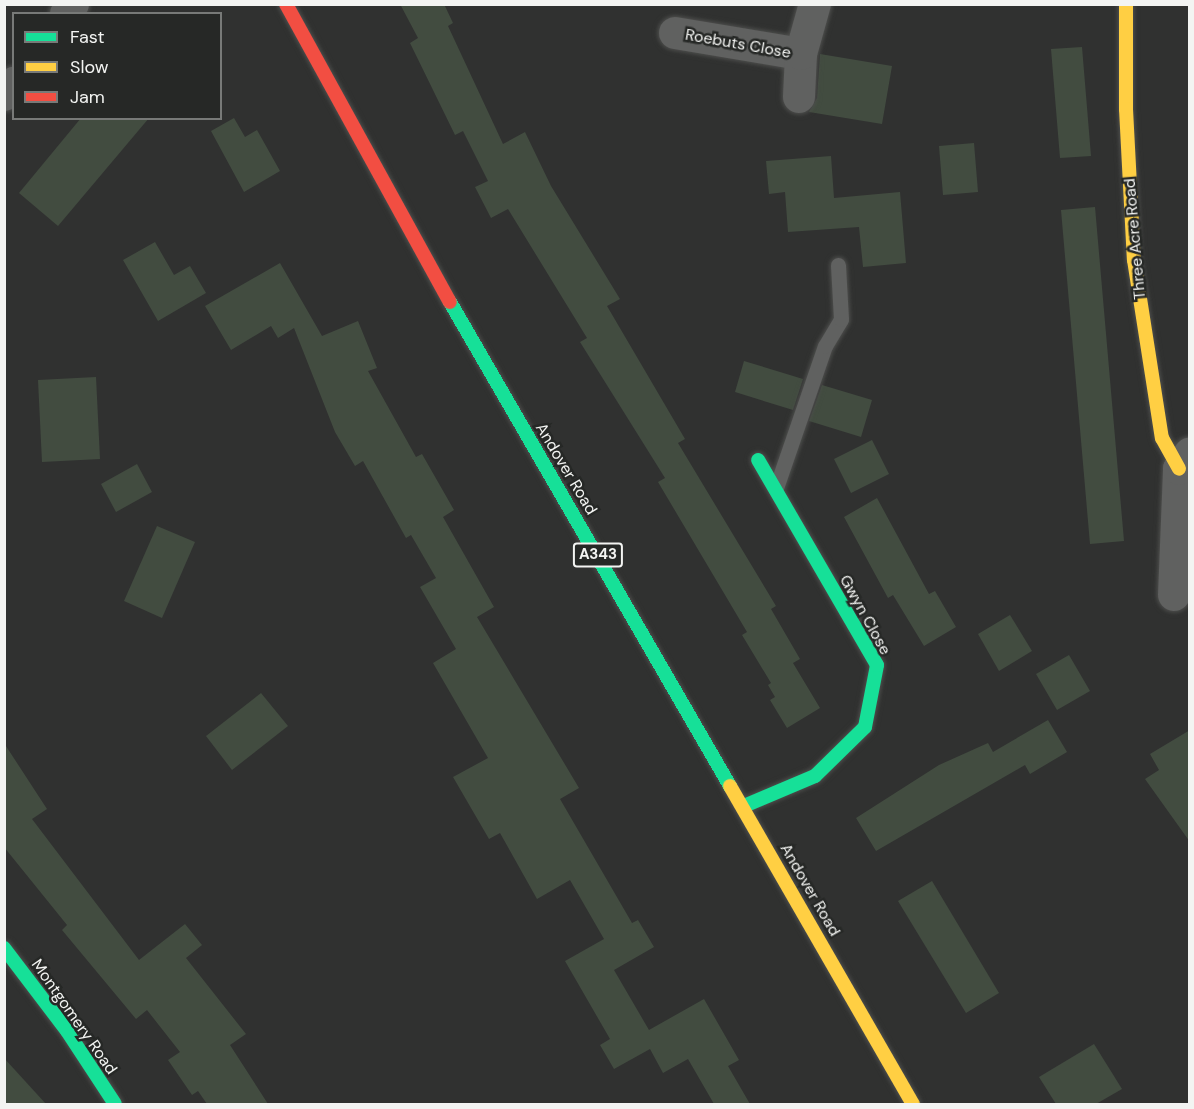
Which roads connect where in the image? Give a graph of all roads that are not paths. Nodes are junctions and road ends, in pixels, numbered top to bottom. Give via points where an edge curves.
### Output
1 (286, 4) edge
2 (815, 4) edge
3 (1126, 4) edge
4 (675, 33) dead end
5 (801, 54) junction
6 (799, 97) dead end
7 (838, 265) dead end
8 (758, 460) dead end
9 (1184, 461) edge
10 (776, 488) junction
11 (1174, 595) dead end
12 (744, 807) junction
13 (4, 948) edge
14 (115, 1104) edge
15 (913, 1104) edge

1 - 12 main road, Andover Road / A343 via 497,387
2 - 5 street, Roebuts Close
3 - 9 main road, Three Acre Road via 1126,109 1134,260 1162,438
4 - 5 street, Roebuts Close
5 - 6 street, Roebuts Close
7 - 10 lane via 841,319 825,346
8 - 10 main road, Gwyn Close
9 - 11 street, Three Acre Road
10 - 12 main road, Gwyn Close via 877,665 864,727 815,776
12 - 15 main road, Andover Road / A343
13 - 14 main road, Montgomery Road via 67,1031

